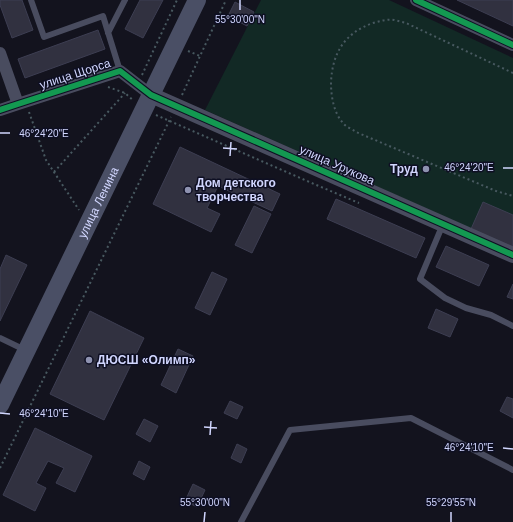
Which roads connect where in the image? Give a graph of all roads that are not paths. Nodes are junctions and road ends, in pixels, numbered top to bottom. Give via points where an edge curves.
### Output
1 (31, 0) edge
2 (125, 0) edge
3 (197, 0) edge
4 (416, 0) edge
5 (108, 33) junction
6 (513, 45) edge
7 (0, 53) edge
8 (120, 71) junction
9 (148, 102) junction
10 (18, 104) junction
11 (0, 110) edge
12 (443, 224) junction
13 (513, 255) edge
14 (513, 326) edge
15 (0, 338) edge
16 (26, 351) junction
17 (0, 405) edge
18 (513, 470) edge
19 (241, 522) edge

1 - 5 lane via 44,37 103,16
2 - 5 lane
3 - 9 main road, улица Ленина
4 - 6 street
5 - 8 lane
7 - 10 street
8 - 9 street, улица Щорса
8 - 10 street, улица Щорса
9 - 12 street, улица Урукова via 176,106
9 - 16 main road, улица Ленина
10 - 11 street, улица Щорса
12 - 13 street, улица Урукова
12 - 14 lane via 420,279 446,298
15 - 16 lane
16 - 17 main road, улица Ленина
18 - 19 lane via 411,418 290,430

